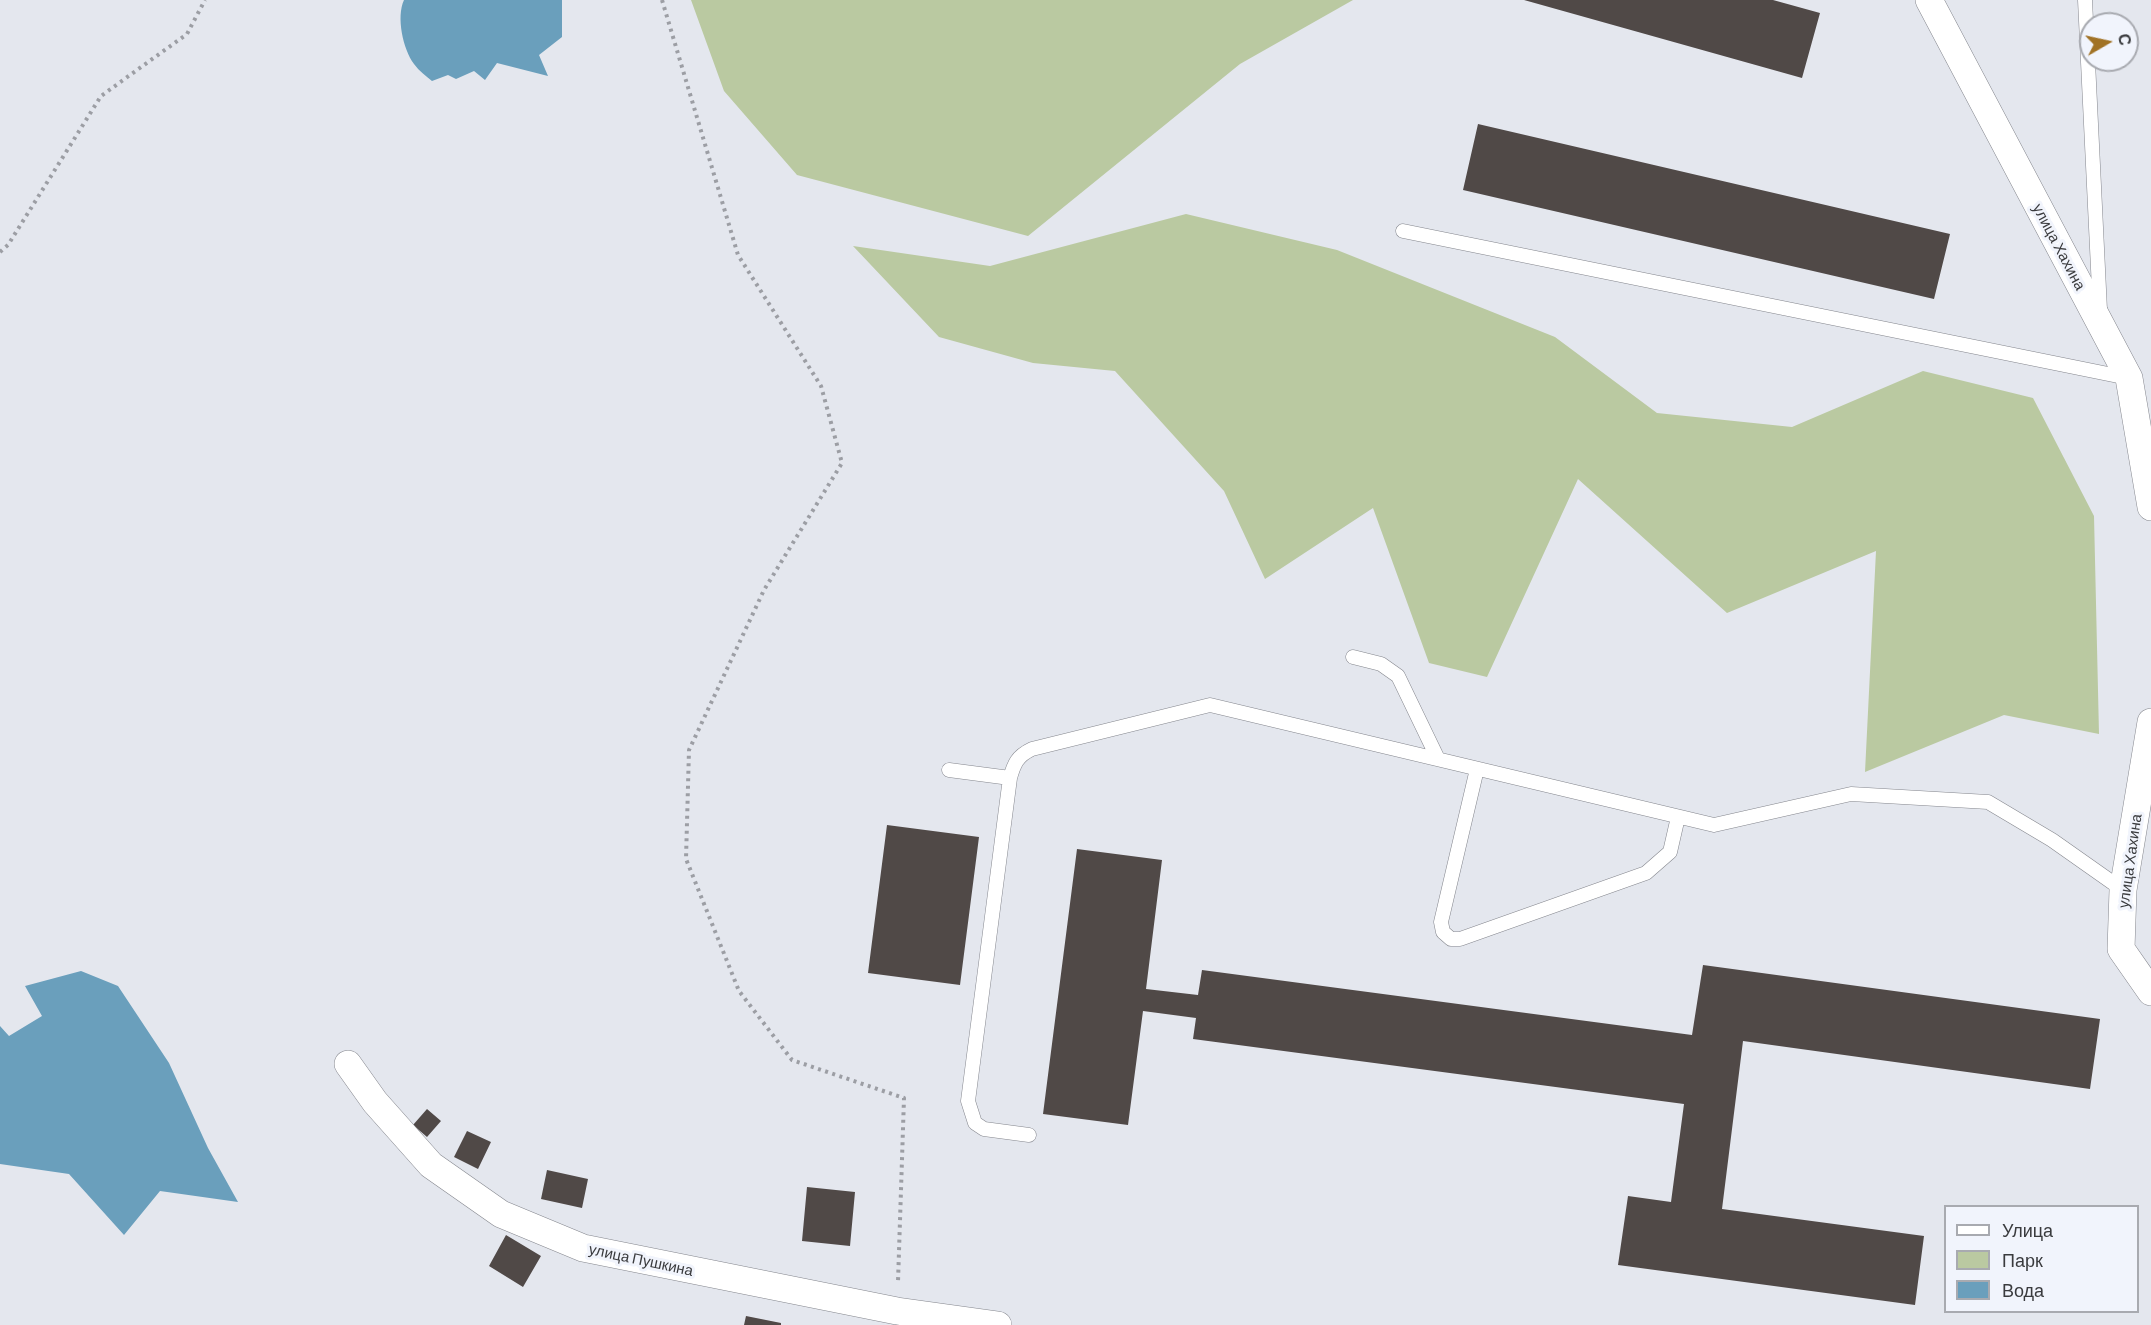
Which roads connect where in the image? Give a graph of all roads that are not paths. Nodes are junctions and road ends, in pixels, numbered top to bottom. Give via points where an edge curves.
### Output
1 (1929, 0) edge
2 (2085, 0) edge
3 (1403, 231) dead end
4 (2101, 326) junction
5 (2129, 378) junction
6 (2151, 507) edge
7 (1353, 657) dead end
8 (2151, 722) edge
9 (1438, 759) junction
10 (1477, 769) junction
11 (950, 770) dead end
12 (1010, 778) junction
13 (1678, 816) junction
14 (2123, 890) junction
15 (2151, 992) edge
16 (348, 1064) dead end
17 (1029, 1135) dead end
18 (928, 1320) edge
19 (998, 1325) edge

1 - 4 street, улица Хахина
2 - 4 lane
3 - 5 lane
4 - 5 street, улица Хахина
5 - 6 street, улица Хахина
7 - 9 lane via 1381,664 1398,676
8 - 14 street, улица Хахина
9 - 10 lane
9 - 12 lane via 1210,705 1032,749 1015,761
10 - 13 lane
10 - 13 lane via 1441,921 1443,932 1451,939 1646,873 1670,852
11 - 12 lane
12 - 17 lane via 968,1101 975,1123 984,1129
13 - 14 lane via 1714,825 1851,794 1988,802 2052,840
14 - 15 street, улица Хахина via 2121,949
16 - 18 street, улица Пушкина via 375,1102 431,1165 501,1214 583,1248
18 - 19 street, улица Пушкина

